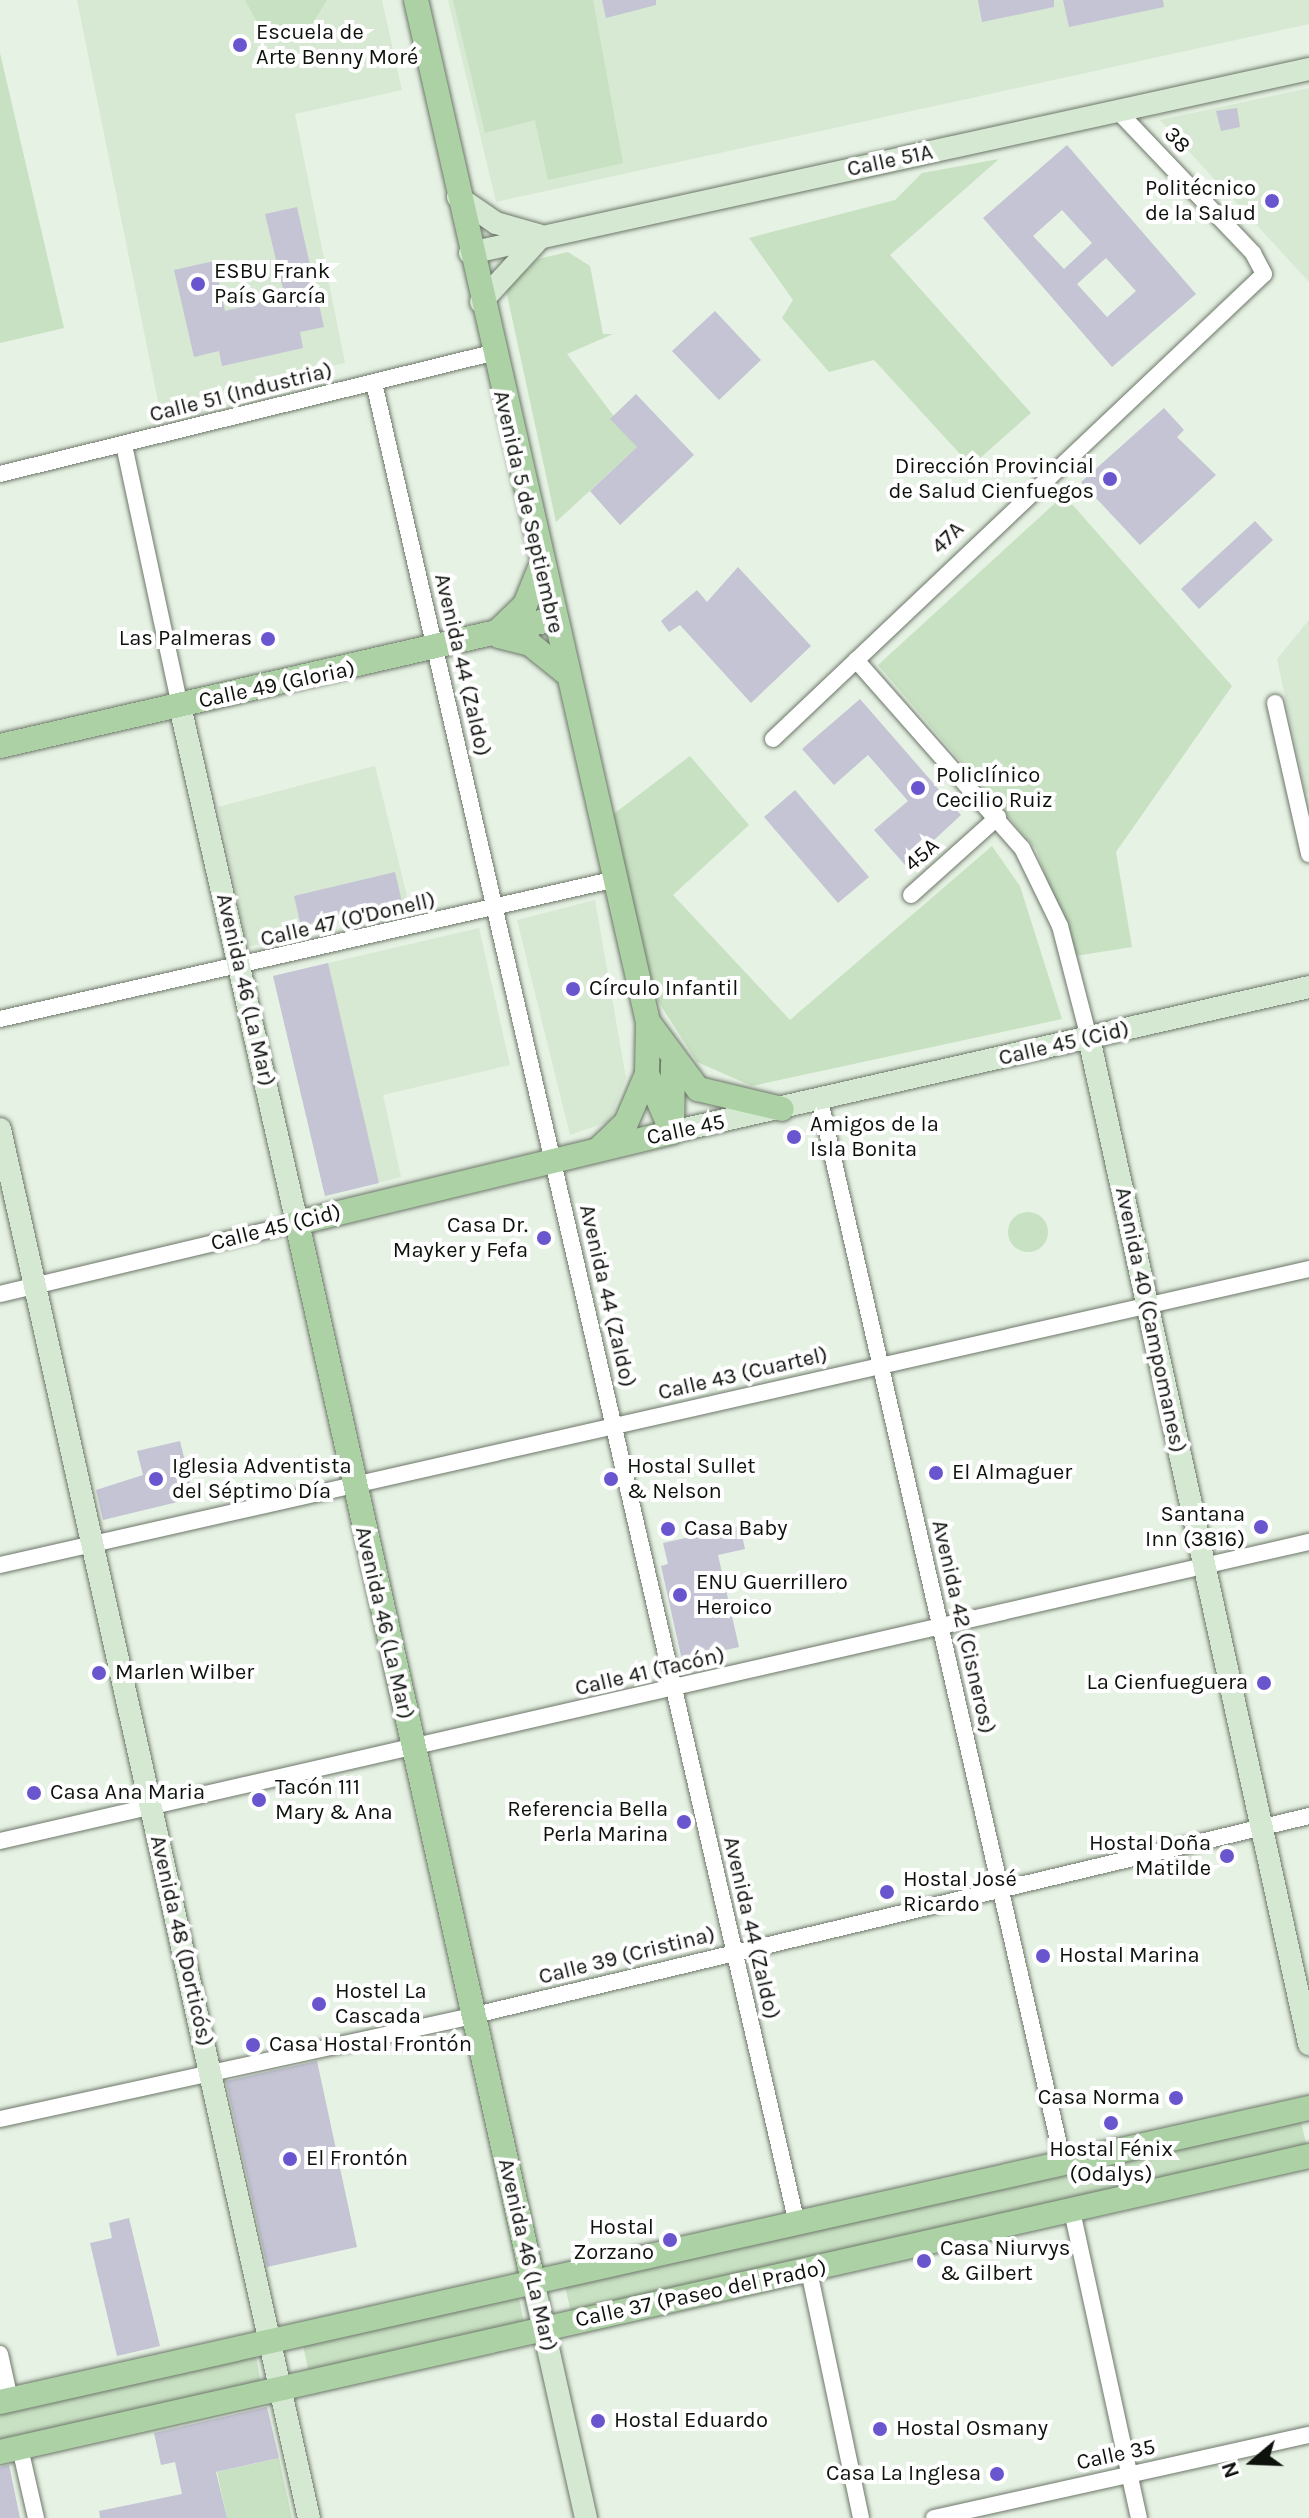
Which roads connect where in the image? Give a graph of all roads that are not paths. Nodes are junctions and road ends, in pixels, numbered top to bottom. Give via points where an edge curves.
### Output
1 (416, 0) edge
2 (1309, 69) edge
3 (1118, 111) junction
4 (458, 197) junction
5 (543, 236) junction
6 (470, 253) junction
7 (1264, 274) joint
8 (481, 302) junction
9 (492, 353) junction
10 (374, 383) junction
11 (124, 445) junction
12 (0, 474) edge
13 (541, 566) junction
14 (553, 619) junction
15 (493, 635) junction
16 (437, 649) junction
17 (856, 660) junction
18 (565, 672) junction
19 (1275, 703) dead end
20 (180, 706) junction
21 (773, 739) dead end
22 (0, 746) edge
23 (998, 817) junction
24 (1309, 854) edge
25 (612, 880) junction
26 (911, 895) dead end
27 (495, 909) junction
28 (240, 967) junction
29 (1309, 987) edge
30 (0, 1019) edge
31 (648, 1022) junction
32 (1089, 1038) junction
33 (673, 1064) junction
34 (647, 1074) junction
35 (820, 1101) junction
36 (782, 1109) junction
37 (0, 1129) edge
38 (672, 1132) junction
39 (599, 1149) junction
40 (552, 1161) junction
41 (297, 1223) junction
42 (1309, 1269) edge
43 (35, 1286) junction
44 (0, 1294) edge
45 (1147, 1305) junction
46 (880, 1366) junction
47 (614, 1426) junction
48 (353, 1485) junction
49 (1309, 1542) edge
50 (92, 1544) junction
51 (0, 1565) edge
52 (1204, 1566) junction
53 (940, 1626) junction
54 (675, 1690) junction
55 (412, 1749) junction
56 (150, 1805) junction
57 (1309, 1816) edge
58 (1261, 1826) junction
59 (0, 1841) edge
60 (1001, 1888) junction
61 (734, 1952) junction
62 (471, 2016) junction
63 (1309, 2044) edge
64 (210, 2072) junction
65 (1309, 2108) edge
66 (0, 2119) edge
67 (1309, 2156) edge
68 (1063, 2162) junction
69 (1072, 2211) junction
70 (796, 2219) junction
71 (809, 2271) junction
72 (533, 2281) junction
73 (544, 2328) junction
74 (269, 2339) junction
75 (0, 2354) edge
76 (281, 2390) junction
77 (5, 2401) edge
78 (1309, 2435) edge
79 (10, 2450) edge
80 (1130, 2474) junction
81 (36, 2518) edge
82 (309, 2518) edge
83 (586, 2518) edge
84 (861, 2518) edge
85 (934, 2518) edge
86 (1139, 2518) edge

1 - 4 main road, Avenida 5 de Septiembre
2 - 3 main road, Calle 51A
3 - 5 main road, Calle 51A
3 - 7 street, 38 via 1253,253
4 - 5 main road via 496,223
4 - 6 main road, Avenida 5 de Septiembre
5 - 6 main road, Calle 51A
5 - 8 main road
6 - 8 main road, Avenida 5 de Septiembre
7 - 17 street, 47A
8 - 9 main road, Avenida 5 de Septiembre
9 - 10 street, Calle 51 (Industria)
9 - 13 main road, Avenida 5 de Septiembre
10 - 11 street, Calle 51 (Industria)
10 - 16 street, Avenida 44 (Zaldo)
11 - 12 street, Calle 51 (Industria)
11 - 20 street, Avenida 46 (La Mar)
13 - 14 main road, Avenida 5 de Septiembre
13 - 15 main road via 525,605
14 - 15 main road, Calle 49 (Gloria)
14 - 18 main road, Avenida 5 de Septiembre
15 - 16 main road, Calle 49 (Gloria)
15 - 18 main road via 530,644
16 - 20 main road, Calle 49 (Gloria)
16 - 27 street, Avenida 44 (Zaldo)
17 - 21 street, 47A
17 - 23 street, Avenida 40 (Campomanes)
18 - 25 main road, Avenida 5 de Septiembre
19 - 24 street
20 - 22 main road, Calle 49 (Gloria)
20 - 28 main road, Avenida 46 (La Mar)
23 - 26 street, 45A
23 - 32 street, Avenida 40 (Campomanes) via 1022,848 1060,926
25 - 27 street, Calle 47 (O'Donell)
25 - 31 main road, Avenida 5 de Septiembre
27 - 28 street, Calle 47 (O'Donell)
27 - 40 street, Avenida 44 (Zaldo)
28 - 30 street, Calle 47 (O'Donell)
28 - 41 main road, Avenida 46 (La Mar)
29 - 32 main road, Calle 45 (Cid)
31 - 33 main road, Avenida 5 de Septiembre
31 - 34 main road, Avenida 5 de Septiembre
32 - 35 main road, Calle 45 (Cid)
32 - 45 main road, Avenida 40 (Campomanes)
33 - 36 main road via 720,1098
33 - 38 main road
34 - 38 main road, Avenida 5 de Septiembre
34 - 39 main road via 626,1123
35 - 36 main road, Calle 45
35 - 46 street, Avenida 42 (Cisneros)
36 - 38 main road, Calle 45
37 - 43 main road, Avenida 48 (Dorticós)
38 - 39 main road, Calle 45
39 - 40 main road, Calle 45
40 - 41 main road, Calle 45 (Cid)
40 - 47 street, Avenida 44 (Zaldo)
41 - 43 street, Calle 45 (Cid)
41 - 48 main road, Avenida 46 (La Mar)
42 - 45 street, Calle 43 (Cuartel)
43 - 44 street, Calle 45 (Cid)
43 - 50 main road, Avenida 48 (Dorticós)
45 - 46 street, Calle 43 (Cuartel)
45 - 52 main road, Avenida 40 (Campomanes)
46 - 47 street, Calle 43 (Cuartel)
46 - 53 street, Avenida 42 (Cisneros)
47 - 48 street, Calle 43 (Cuartel)
47 - 54 street, Avenida 44 (Zaldo)
48 - 50 street, Calle 43 (Cuartel)
48 - 55 main road, Avenida 46 (La Mar)
49 - 52 street, Calle 41 (Tacón)
50 - 51 street, Calle 43 (Cuartel)
50 - 56 main road, Avenida 48 (Dorticós)
52 - 53 street, Calle 41 (Tacón)
52 - 58 main road, Avenida 40 (Campomanes)
53 - 54 street, Calle 41 (Tacón)
53 - 60 street, Avenida 42 (Cisneros)
54 - 55 street, Calle 41 (Tacón)
54 - 61 street, Avenida 44 (Zaldo)
55 - 56 street, Calle 41 (Tacón)
55 - 62 main road, Avenida 46 (La Mar)
56 - 59 street, Calle 41 (Tacón)
56 - 64 main road, Avenida 48 (Dorticós)
57 - 58 street, Calle 39 (Cristina)
58 - 60 street, Calle 39 (Cristina)
58 - 63 main road, Avenida 40 (Campomanes)
60 - 61 street, Calle 39 (Cristina)
60 - 68 street, Avenida 42 (Cisneros)
61 - 62 street, Calle 39 (Cristina)
61 - 70 street, Avenida 44 (Zaldo)
62 - 64 street, Calle 39 (Cristina)
62 - 72 main road, Avenida 46 (La Mar)
64 - 66 street, Calle 39 (Cristina)
64 - 74 main road, Avenida 48 (Dorticós)
65 - 68 main road
67 - 69 main road, Calle 37 (Paseo del Prado)
68 - 70 main road
69 - 71 main road, Calle 37 (Paseo del Prado)
69 - 80 street
70 - 72 main road
71 - 73 main road, Calle 37 (Paseo del Prado)
71 - 84 street
72 - 73 main road, Avenida 46 (La Mar)
72 - 74 main road
73 - 76 main road, Calle 37 (Paseo del Prado)
73 - 83 main road, Avenida 46 (La Mar)
74 - 76 main road, Avenida 48 (Dorticós)
74 - 77 main road
75 - 77 street
76 - 79 main road, Calle 37 (Paseo del Prado)
76 - 82 main road, Avenida 48 (Dorticós)
78 - 80 street, Calle 35
79 - 81 street
80 - 85 street, Calle 35
80 - 86 street

